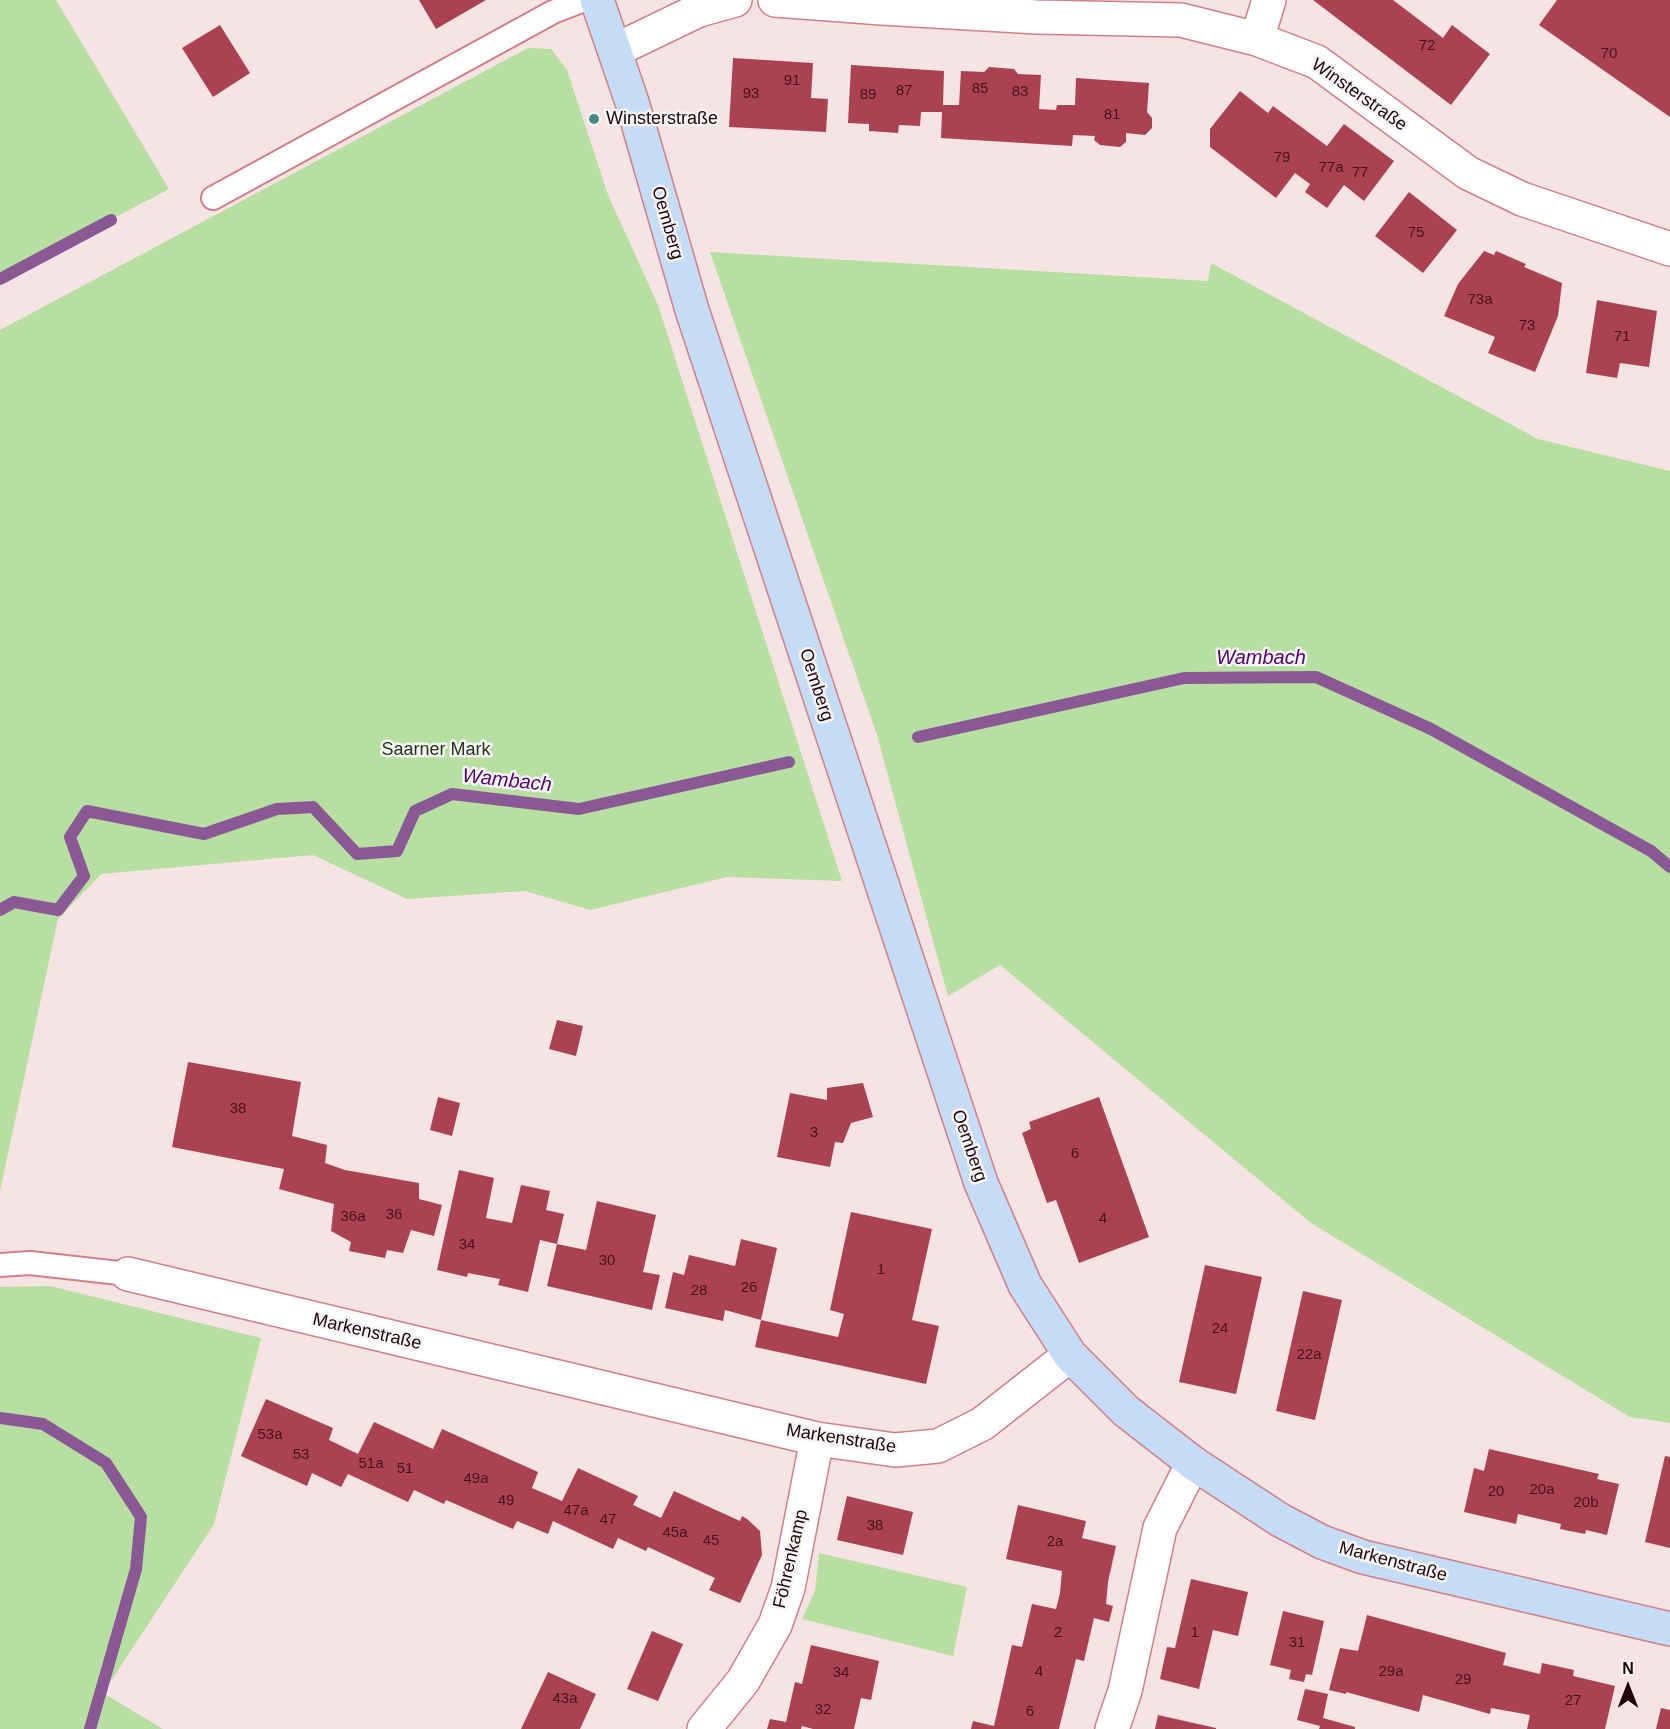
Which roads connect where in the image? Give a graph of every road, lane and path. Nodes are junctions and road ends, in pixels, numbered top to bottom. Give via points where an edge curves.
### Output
1 (584, 0) edge
2 (597, 0) edge
3 (735, 0) edge
4 (776, 0) edge
5 (1269, 0) edge
6 (882, 4) edge
7 (1257, 39) junction
8 (616, 50) junction
9 (213, 198) dead end
10 (1670, 249) edge
11 (0, 1264) edge
12 (128, 1274) joint
13 (1070, 1356) junction
14 (817, 1439) junction
15 (1193, 1463) junction
16 (1670, 1629) edge
17 (705, 1729) edge
18 (1112, 1729) edge

1 - 9 lane via 553,12
2 - 8 street, Oemberg
3 - 8 street via 699,10
4 - 6 street, Winsterstraße
5 - 7 street
6 - 7 street, Winsterstraße via 1037,16 1181,20
7 - 10 street, Winsterstraße via 1317,62 1468,173 1522,199
8 - 13 street, Oemberg via 692,310 981,1184 1025,1285
11 - 12 lane, Markenstraße via 30,1263
12 - 14 street, Markenstraße
13 - 14 street, Markenstraße via 982,1424 938,1446 895,1450
13 - 15 street, Markenstraße via 1126,1411
14 - 17 street, Föhrenkamp via 788,1588 775,1625 743,1681
15 - 16 street, Markenstraße via 1280,1520 1363,1557
15 - 18 street via 1160,1528 1125,1691

